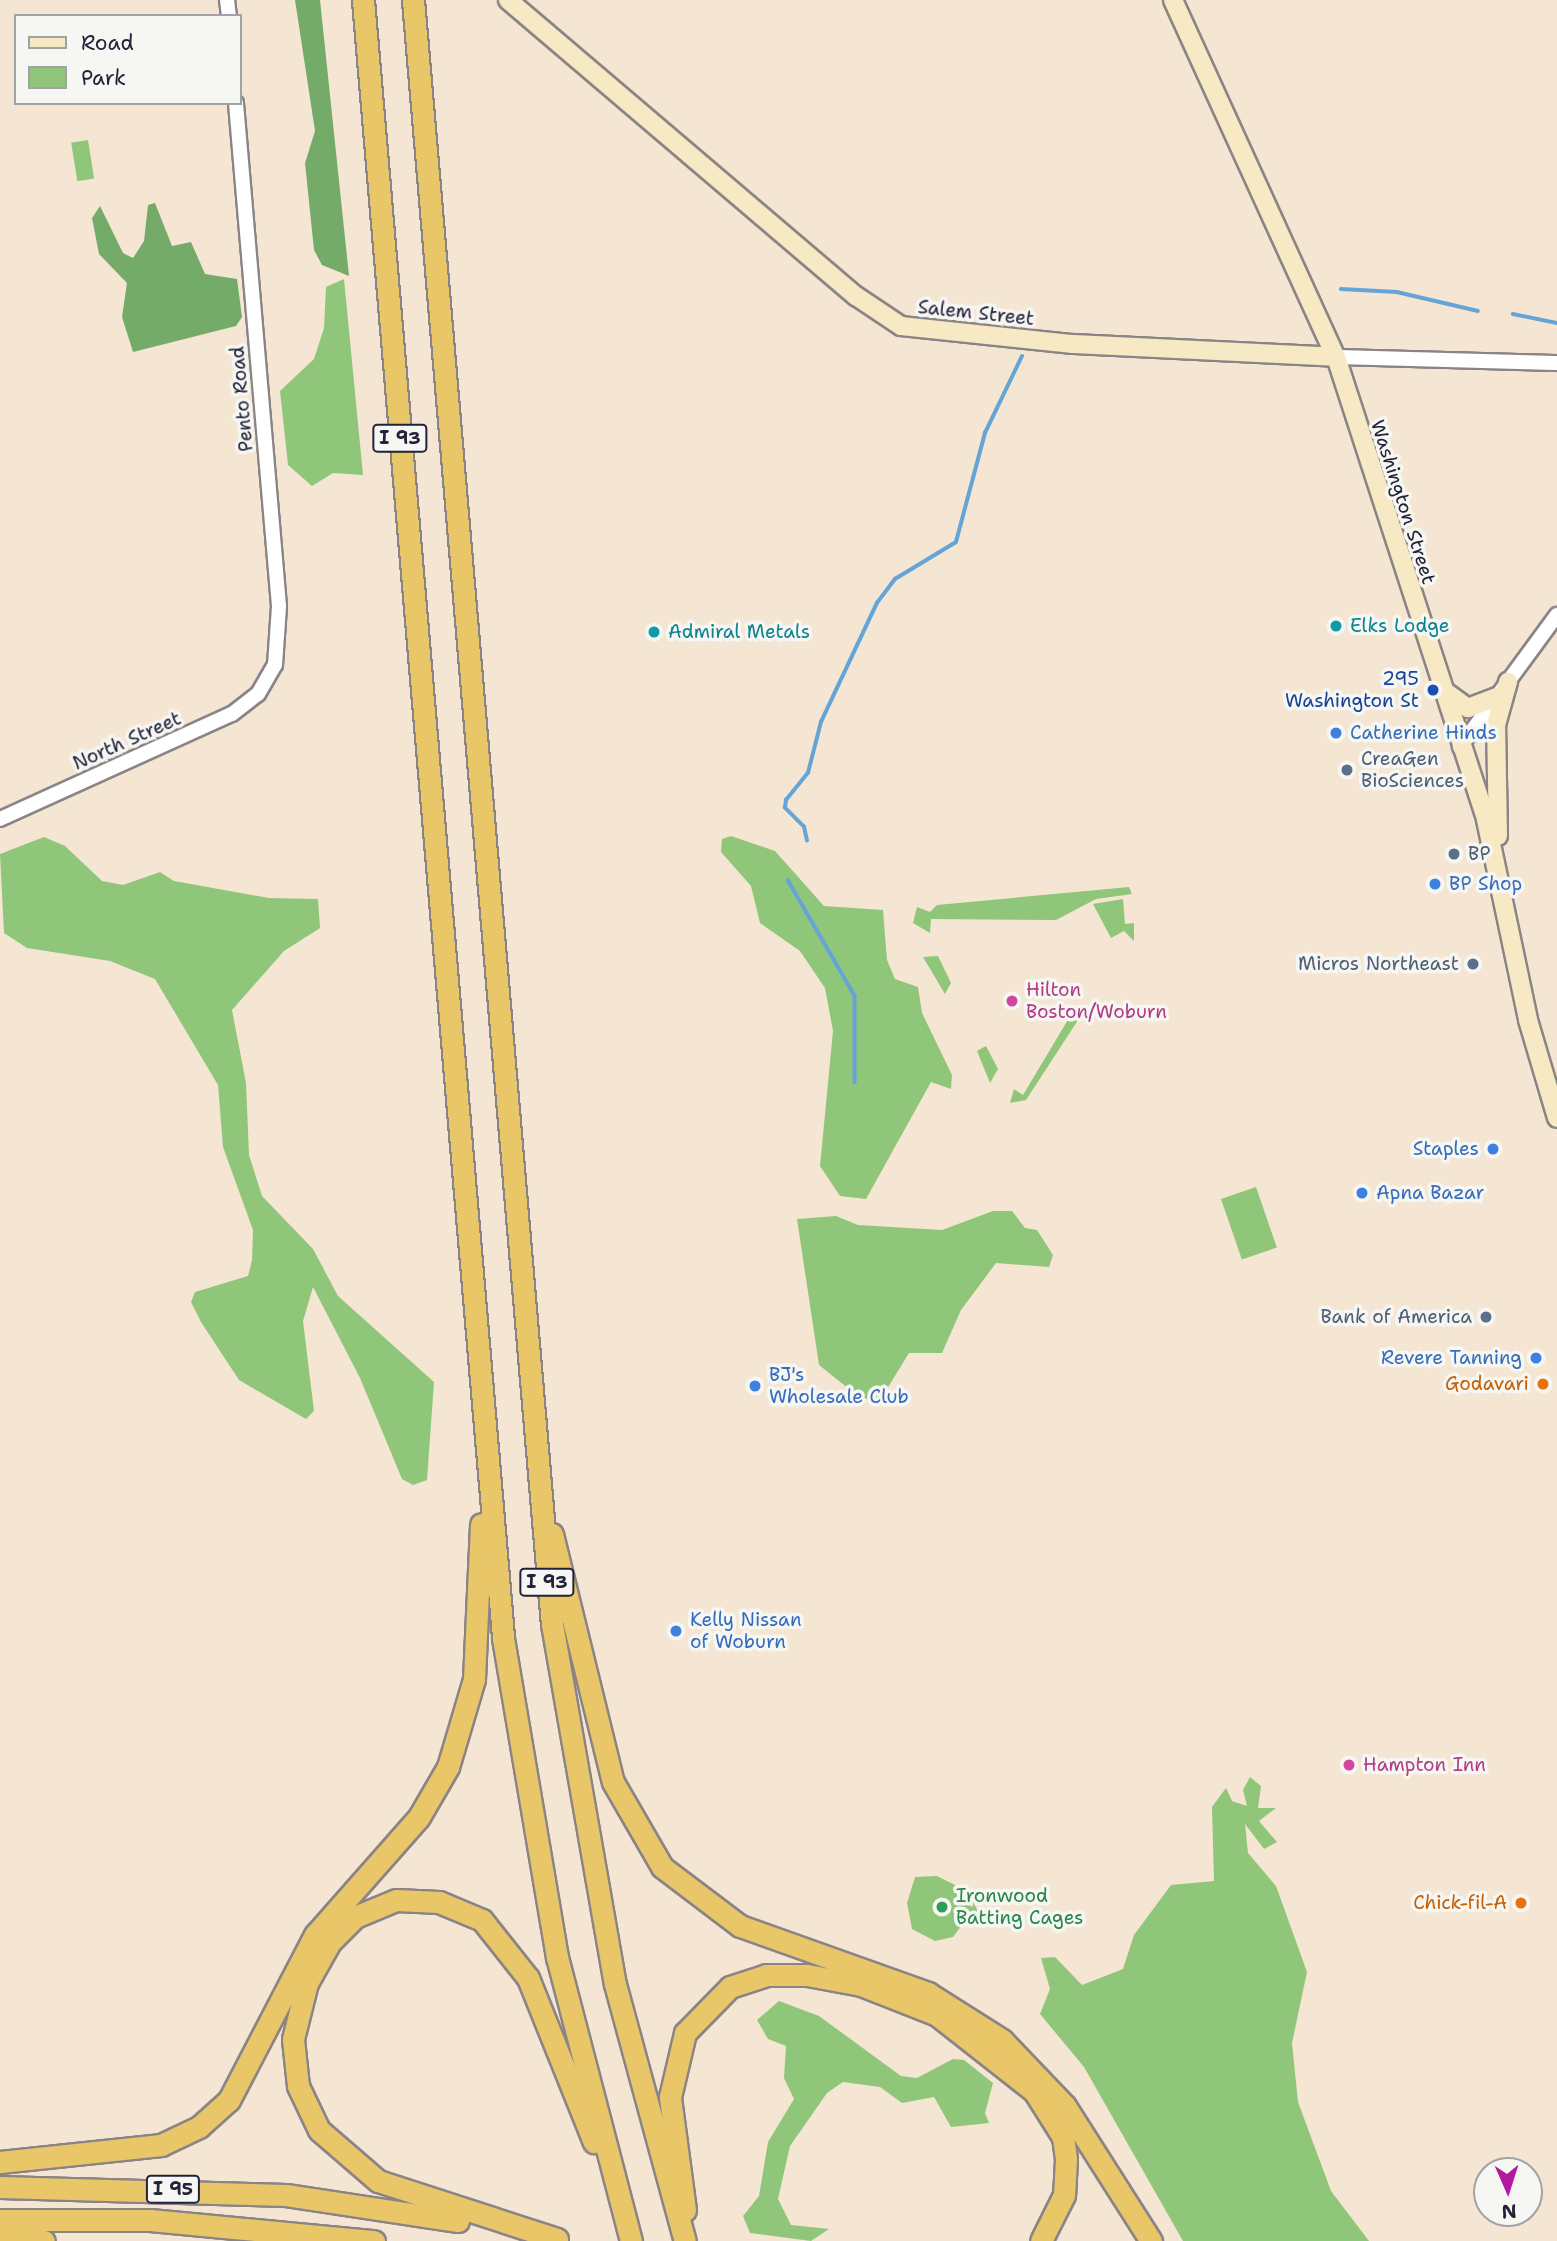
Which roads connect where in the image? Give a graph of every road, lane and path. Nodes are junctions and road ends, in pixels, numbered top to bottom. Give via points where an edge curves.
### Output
1 (363, 0) edge
2 (413, 0) edge
3 (508, 0) edge
4 (1173, 0) edge
5 (236, 105) edge
6 (1336, 357) junction
7 (1557, 363) edge
8 (1557, 615) edge
9 (1508, 682) junction
10 (263, 688) joint
11 (1443, 690) junction
12 (1497, 697) junction
13 (1460, 747) junction
14 (0, 819) edge
15 (1499, 867) junction
16 (1557, 1118) edge
17 (486, 1473) junction
18 (538, 1486) junction
19 (0, 2162) edge
20 (614, 2182) junction
21 (0, 2186) edge
22 (0, 2220) edge
23 (684, 2230) edge
24 (0, 2236) edge
25 (563, 2240) edge
26 (44, 2241) edge
27 (374, 2241) edge
28 (631, 2241) edge
29 (1041, 2241) edge
30 (1151, 2241) edge

1 - 17 highway, I 93
2 - 18 highway, I 93
3 - 6 main road, Salem Street via 856,296 901,326 1065,344
4 - 6 main road, Washington Street
5 - 10 street, Pento Road via 281,626 277,656
6 - 7 street, Salem Street
6 - 11 main road, Washington Street
8 - 9 street
9 - 12 street
9 - 15 main road via 1495,743
10 - 14 street, North Street via 217,722
11 - 12 main road via 1468,708
11 - 13 main road, Washington Street
12 - 13 street
13 - 15 main road, Washington Street
15 - 16 main road, Washington Street via 1528,1020
17 - 19 highway via 475,1665 457,1745 419,1817 315,1935 236,2090 199,2127 160,2145
17 - 20 highway, I 93 via 530,1821 567,2002
18 - 23 highway, I 93 via 561,1691 589,1860 636,2072
18 - 30 highway via 612,1782 662,1867 740,1926 928,1993 1003,2040 1065,2106
20 - 25 highway via 572,2100 528,1978 492,1928 457,1906 409,1899 371,1908 341,1930 311,1975 294,2030 295,2071 319,2130 353,2166 387,2185
20 - 28 highway, I 93
21 - 25 highway, I 95 via 286,2195
22 - 27 highway, I 95 via 184,2222
23 - 29 highway via 670,2096 680,2044 699,2012 724,1990 753,1978 792,1974 861,1985 937,2015 1034,2091 1063,2137 1066,2159 1064,2195
24 - 26 highway

